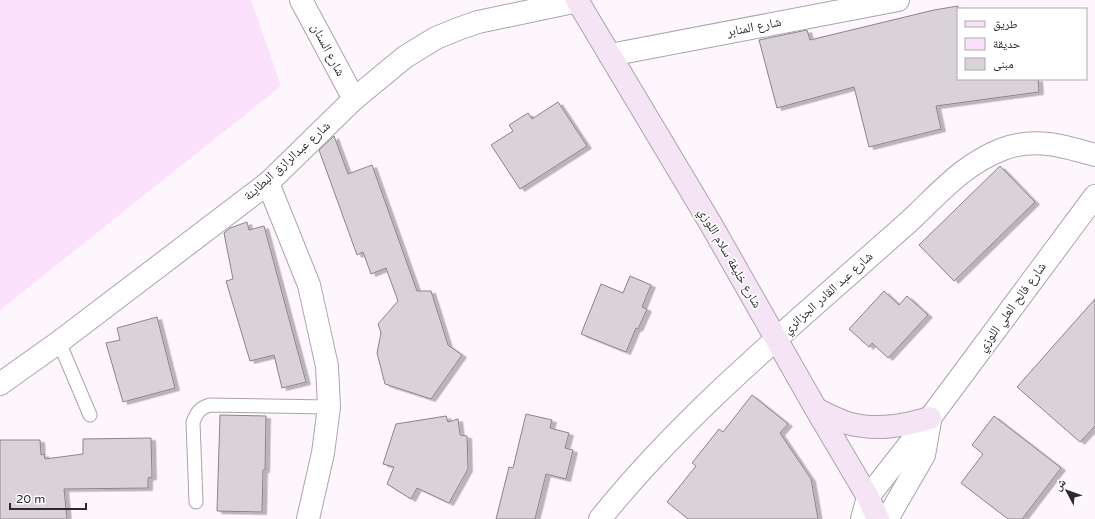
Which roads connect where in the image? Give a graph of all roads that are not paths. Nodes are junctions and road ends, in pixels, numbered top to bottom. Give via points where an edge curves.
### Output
1 (301, 0) edge
2 (898, 0) edge
3 (577, 1) edge
4 (610, 55) junction
5 (354, 99) junction
6 (1095, 155) edge
7 (268, 183) junction
8 (1095, 196) edge
9 (776, 339) junction
10 (59, 342) junction
11 (0, 384) edge
12 (329, 407) junction
13 (816, 409) junction
14 (90, 415) dead end
15 (930, 418) junction
16 (868, 497) junction
17 (196, 502) dead end
18 (308, 519) edge
19 (600, 519) edge
20 (862, 519) edge
21 (878, 519) edge
22 (887, 519) edge

1 - 5 street, شارع السنان
2 - 4 street, شارع المنابر
3 - 4 street, شارع خليفة سلام اللوزي
3 - 5 street, شارع عبدالرازق البطاينة via 478,22 436,38 405,57
4 - 9 street, شارع خليفة سلام اللوزي
5 - 7 street, شارع عبدالرازق البطاينة
6 - 9 street, شارع عبد القادر الجزائري via 1058,144 1029,143 1005,148 981,159 959,174
7 - 10 street, شارع عبدالرازق البطاينة
7 - 12 street via 309,285 327,366
8 - 15 street, شارع فالح العلي اللوزي
9 - 13 street, شارع خليفة سلام اللوزي
9 - 19 street, شارع عبد القادر الجزائري via 670,440
10 - 11 street, شارع عبدالرازق البطاينة
10 - 14 lane
12 - 17 lane via 210,405 201,408 193,422
12 - 18 street via 323,453
13 - 15 street via 846,422 868,427 894,427
13 - 16 street, شارع خليفة سلام اللوزي
15 - 16 street, شارع فالح العلي اللوزي
15 - 22 street, شارع فالح العلي اللوزي via 924,455
16 - 20 street
16 - 21 street, شارع خليفة سلام اللوزي

